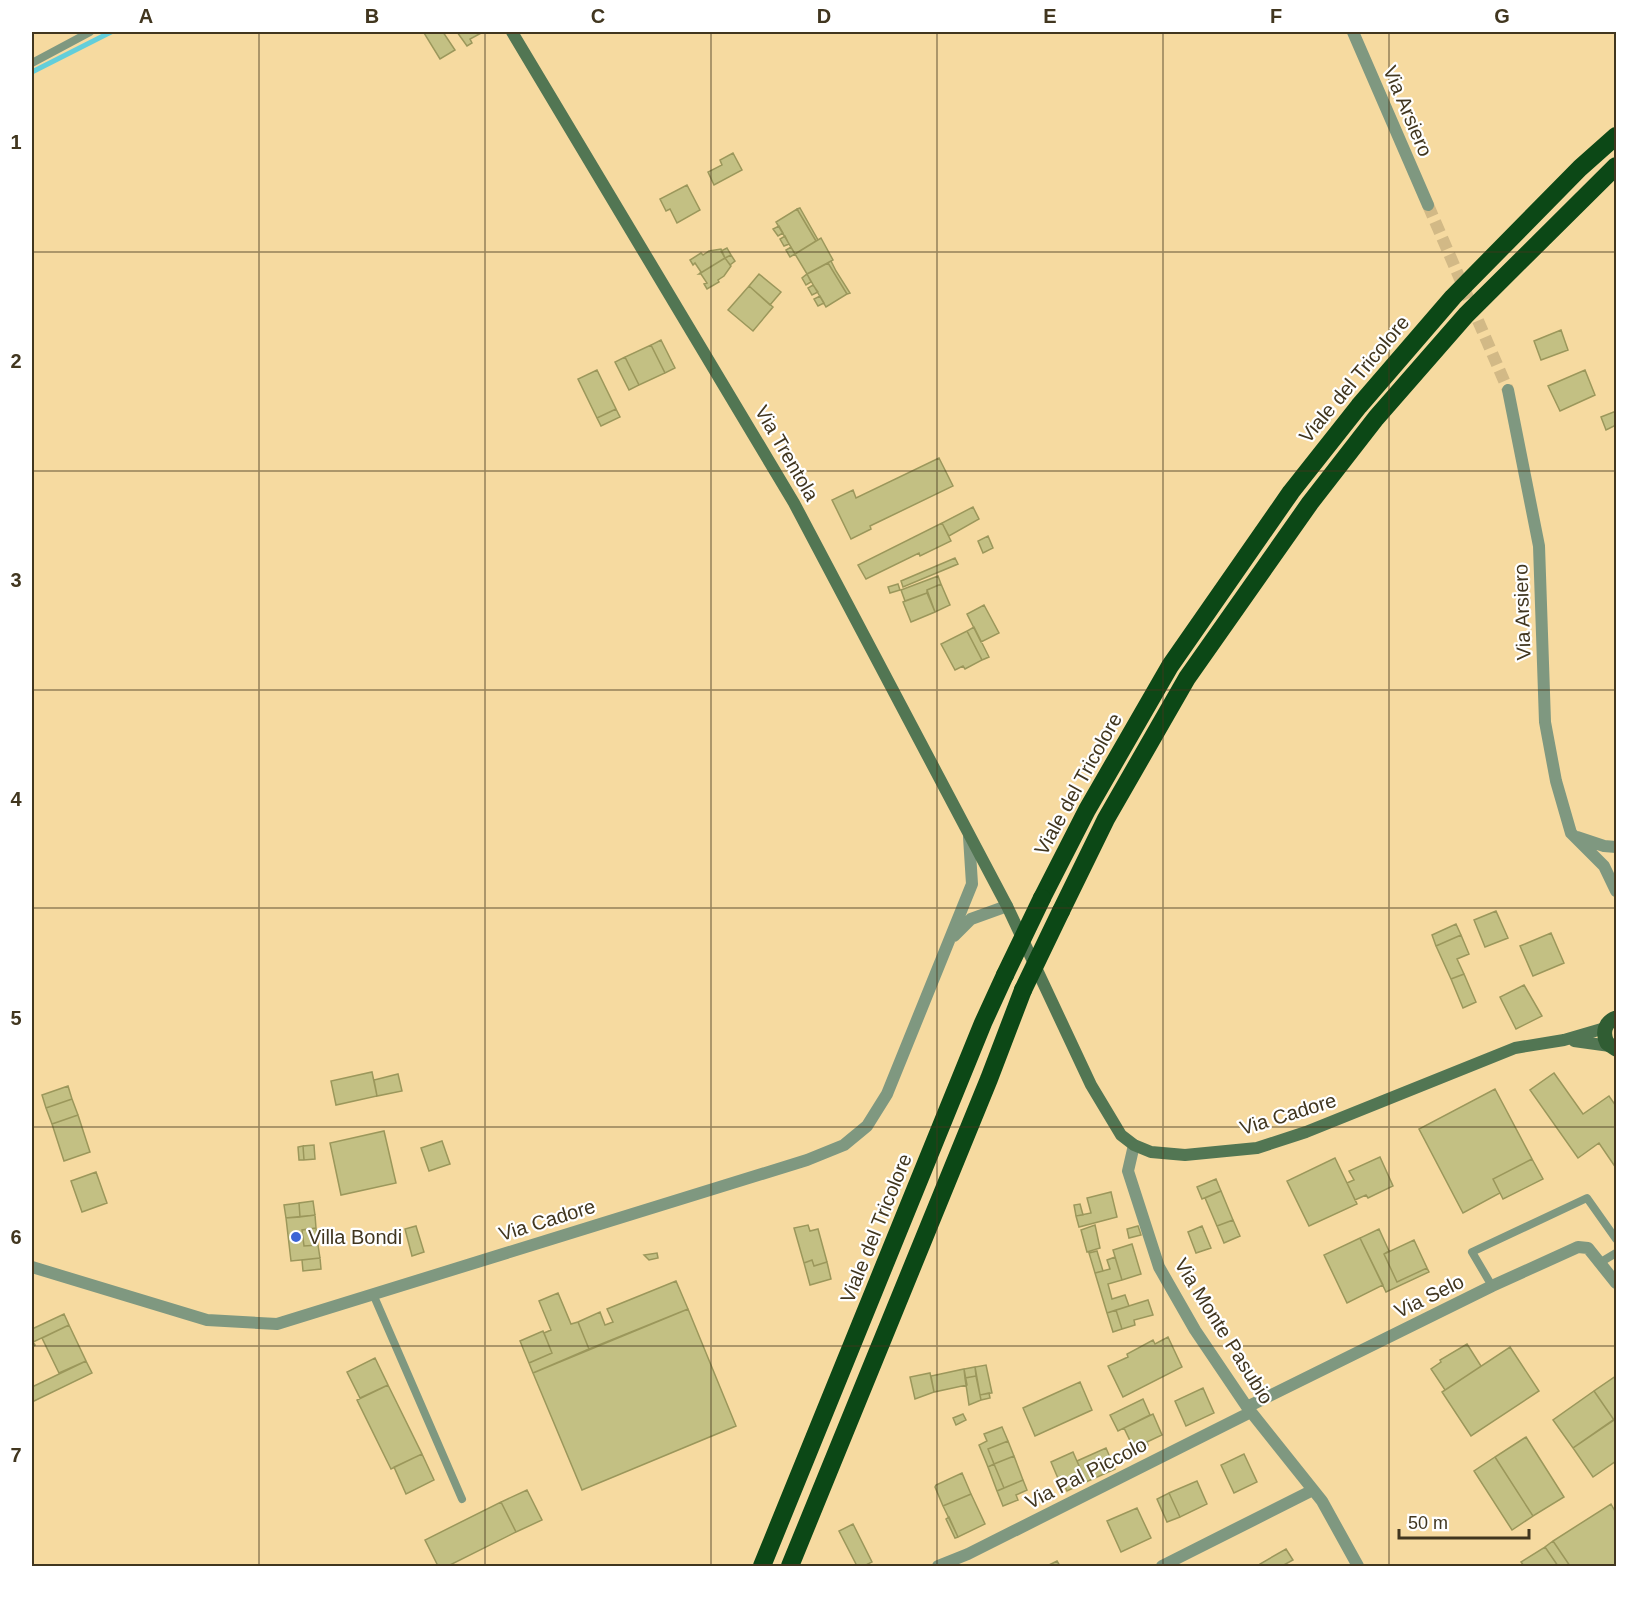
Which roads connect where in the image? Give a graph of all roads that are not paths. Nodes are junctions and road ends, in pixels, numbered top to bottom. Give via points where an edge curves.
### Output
1 (90, 32) edge
2 (512, 32) edge
3 (1353, 32) edge
4 (32, 63) edge
5 (1617, 136) edge
6 (1617, 166) edge
7 (1428, 205) tunnel mouth
8 (1508, 390) tunnel mouth
9 (1571, 834) junction
10 (969, 837) junction
11 (1617, 847) edge
12 (1617, 891) edge
13 (1006, 906) junction
14 (951, 939) junction
15 (1617, 1005) edge
16 (1610, 1023) edge
17 (1564, 1040) junction
18 (1615, 1049) edge
19 (1134, 1145) junction
20 (1617, 1239) edge
21 (1617, 1253) edge
22 (1601, 1262) junction
23 (32, 1267) edge
24 (1617, 1284) edge
25 (1492, 1286) junction
26 (373, 1294) junction
27 (1249, 1410) junction
28 (1313, 1490) junction
29 (462, 1499) dead end
30 (762, 1566) edge
31 (790, 1566) edge
32 (938, 1566) edge
33 (1162, 1566) edge
34 (1358, 1566) edge

1 - 4 lane
2 - 10 street, Via Trentola via 794,503
3 - 7 street, Via Arsiero
5 - 30 highway, Viale del Tricolore, bridge via 1580,168 1453,297 1359,406 1291,492 1170,666 1087,810 983,1023
6 - 31 highway, bridge via 1466,315 1376,418 1310,503 1187,678 1106,819 1023,990
8 - 9 street, Via Arsiero via 1539,546 1545,722
9 - 11 street
9 - 12 street via 1604,866
10 - 13 street, Via Trentola
10 - 14 street, Via Cadore via 972,884
13 - 14 street, Via Cadore via 971,919
13 - 19 street via 1091,1085 1121,1135
14 - 26 street, Via Cadore via 887,1094 867,1126 844,1145 807,1161
15 - 16 main road
16 - 17 street, Via Cadore
16 - 18 main road via 1605,1038
17 - 18 street, Via Cadore
17 - 19 street, Via Cadore via 1515,1048 1257,1148 1185,1155 1151,1152
19 - 27 street, Via Monte Pasubio via 1128,1171 1159,1267 1195,1330
20 - 25 lane via 1587,1198 1472,1252
21 - 22 lane
22 - 24 street, Via Selo
22 - 25 street, Via Selo via 1588,1248 1578,1247
23 - 26 street, Via Cadore via 207,1320 277,1324
25 - 27 street, Via Selo
26 - 29 lane
27 - 28 street, Via Monte Pasubio
27 - 32 street, Via Pal Piccolo
28 - 33 street
28 - 34 street, Via Monte Pasubio

